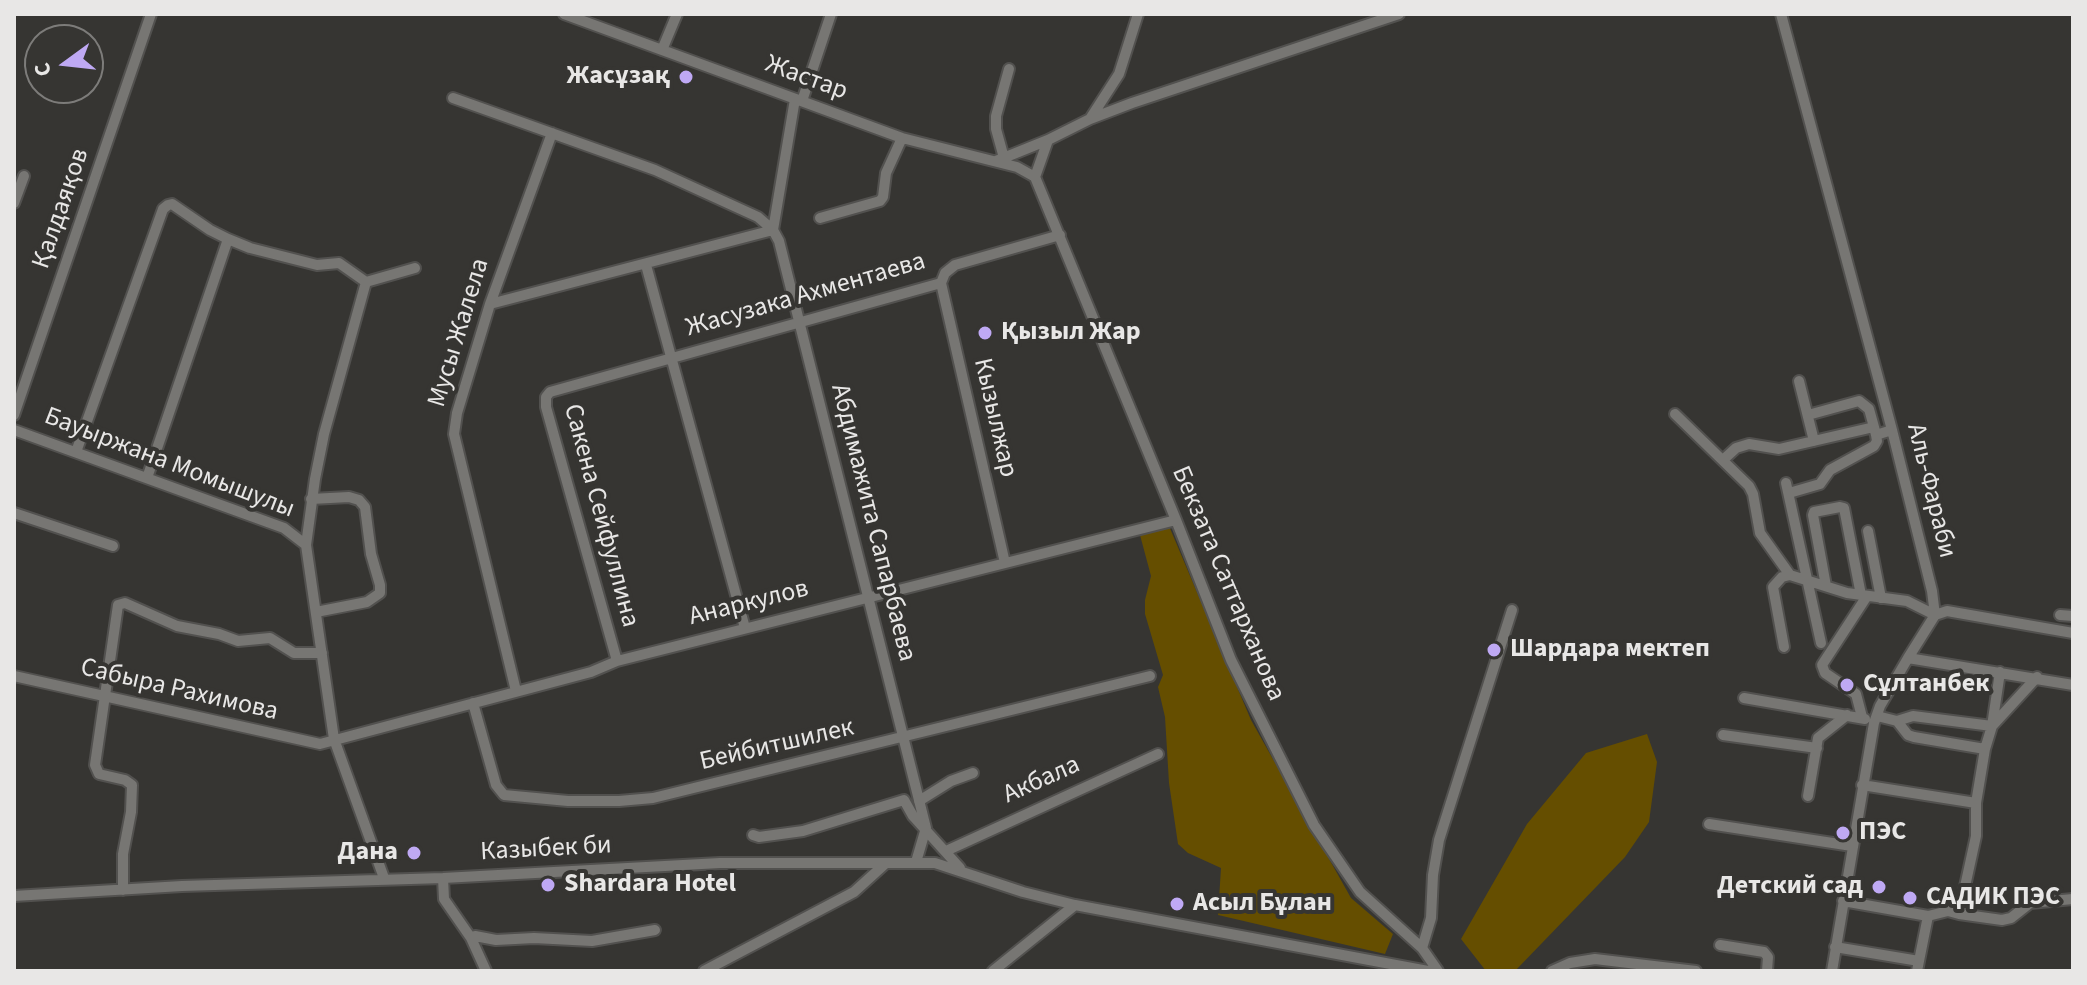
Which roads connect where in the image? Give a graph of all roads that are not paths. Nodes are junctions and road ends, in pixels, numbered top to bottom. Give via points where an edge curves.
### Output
1 (151, 14) edge
2 (564, 14) edge
3 (677, 14) edge
4 (831, 14) edge
5 (1138, 14) edge
6 (1399, 14) edge
7 (1781, 14) edge
8 (662, 50) junction
9 (1009, 69) dead end
10 (453, 98) dead end
11 (799, 100) junction
12 (1090, 119) junction
13 (552, 133) junction
14 (902, 138) junction
15 (1048, 140) junction
16 (999, 160) junction
17 (24, 176) dead end
18 (1035, 177) junction
19 (14, 203) edge
20 (820, 218) dead end
21 (773, 230) junction
22 (1060, 235) junction
23 (228, 239) junction
24 (646, 265) junction
25 (415, 268) dead end
26 (366, 282) junction
27 (941, 283) junction
28 (490, 304) junction
29 (799, 324) junction
30 (672, 357) junction
31 (1799, 381) dead end
32 (558, 388) joint
33 (1675, 414) dead end
34 (14, 415) edge
35 (1808, 415) junction
36 (14, 430) edge
37 (1892, 430) junction
38 (1875, 431) junction
39 (1814, 441) junction
40 (76, 452) junction
41 (1723, 460) junction
42 (147, 478) junction
43 (311, 499) junction
44 (14, 513) edge
45 (1176, 520) junction
46 (1868, 531) dead end
47 (306, 545) junction
48 (113, 546) dead end
49 (1005, 563) junction
50 (1790, 575) junction
51 (1808, 579) junction
52 (1826, 586) junction
53 (1864, 596) junction
54 (867, 597) junction
55 (1881, 598) junction
56 (1512, 610) dead end
57 (316, 612) junction
58 (1935, 615) junction
59 (2060, 615) dead end
60 (2073, 616) edge
61 (745, 628) junction
62 (2073, 633) edge
63 (1821, 643) dead end
64 (1784, 647) dead end
65 (322, 653) junction
66 (1908, 658) junction
67 (617, 661) junction
68 (2000, 672) junction
69 (14, 676) edge
70 (1150, 676) dead end
71 (2037, 677) junction
72 (2073, 685) edge
73 (516, 691) junction
74 (105, 696) junction
75 (1744, 698) dead end
76 (473, 703) junction
77 (1847, 715) junction
78 (1862, 717) junction
79 (1875, 720) junction
80 (1897, 721) junction
81 (1992, 726) junction
82 (1723, 735) dead end
83 (904, 738) junction
84 (334, 739) junction
85 (1817, 748) junction
86 (1985, 749) junction
87 (1158, 754) dead end
88 (973, 773) dead end
89 (1862, 785) junction
90 (1808, 796) dead end
91 (919, 801) junction
92 (1976, 803) junction
93 (1709, 824) dead end
94 (926, 828) junction
95 (753, 835) dead end
96 (1852, 846) junction
97 (946, 851) junction
98 (916, 862) junction
99 (886, 863) junction
100 (961, 869) junction
101 (384, 878) junction
102 (443, 878) junction
103 (123, 890) junction
104 (14, 896) edge
105 (2073, 899) edge
106 (1843, 901) junction
107 (1075, 905) junction
108 (1959, 914) junction
109 (1928, 916) junction
110 (655, 930) dead end
111 (471, 938) junction
112 (1720, 945) dead end
113 (1835, 947) junction
114 (1422, 948) junction
115 (1918, 966) edge
116 (486, 971) edge
117 (704, 971) edge
118 (993, 971) edge
119 (1428, 971) edge
120 (1438, 971) edge
121 (1552, 971) edge
122 (1696, 971) edge
123 (1767, 971) edge
124 (1832, 971) edge

1 - 34 street, Қалдаяқов
2 - 8 street, Жастар
3 - 8 street
4 - 11 street, Абдимажита Сапарбаева
5 - 12 street via 1119,74
6 - 12 street
7 - 37 street, Аль-Фараби
8 - 11 street, Жастар
9 - 16 street via 996,116
10 - 13 street
11 - 14 street, Жастар
11 - 21 street, Абдимажита Сапарбаева
12 - 15 street
13 - 21 street via 655,170 758,217
13 - 28 street, Мусы Жалела
14 - 16 street, Жастар
14 - 20 street via 880,201
15 - 16 street
15 - 18 street
16 - 18 street, Жастар
17 - 19 street
18 - 22 street, Бекзата Саттарханова
21 - 24 street
21 - 29 street, Абдимажита Сапарбаева
22 - 27 street, Жасузака Ахментаева via 955,265
22 - 45 street, Бекзата Саттарханова
23 - 26 street via 317,265 339,263
23 - 40 street via 172,204 163,209
23 - 42 street
24 - 28 street
24 - 30 street
25 - 26 street
26 - 43 street
27 - 29 street, Жасузака Ахментаева
27 - 49 street, Кызылжар
28 - 73 street, Мусы Жалела via 454,434
29 - 30 street, Жасузака Ахментаева
29 - 54 street, Абдимажита Сапарбаева
30 - 32 street, Жасузака Ахментаева
30 - 61 street
31 - 35 street
32 - 67 street, Сакена Сейфуллина via 546,397 546,407
33 - 41 street
35 - 38 street via 1859,401 1869,409
35 - 39 street
36 - 40 street, Бауыржана Момышулы
37 - 38 street
37 - 58 street, Аль-Фараби
38 - 39 street
38 - 51 street via 1874,446 1830,470 1820,484 1788,488
39 - 41 street via 1779,449 1749,444
40 - 42 street, Бауыржана Момышулы
41 - 50 street via 1749,486 1760,533
42 - 47 street, Бауыржана Момышулы via 284,528
43 - 47 street
43 - 57 street via 349,497 365,507 380,585 380,593 367,602
44 - 48 street
45 - 49 street, Анаркулов
45 - 114 street, Бекзата Саттарханова via 1231,660 1314,825 1360,892
46 - 55 street
47 - 57 street
49 - 54 street, Анаркулов
50 - 51 street
50 - 64 street via 1773,587
51 - 52 street
51 - 63 street
52 - 53 street
52 - 53 street via 1813,515 1840,507
53 - 55 street
53 - 78 street via 1822,665 1825,673 1856,694
54 - 61 street, Анаркулов
54 - 83 street, Абдимажита Сапарбаева
55 - 58 street via 1907,601
56 - 114 street via 1439,840 1431,918
57 - 65 street
58 - 62 street via 1947,611
58 - 66 street
59 - 60 street
61 - 67 street, Анаркулов
65 - 74 street via 294,653 270,638 238,641 177,626 121,603
65 - 84 street
66 - 68 street
66 - 79 street
67 - 73 street, Анаркулов
68 - 71 street
68 - 81 street
69 - 74 street, Сабыра Рахимова
70 - 83 street, Бейбитшилек
71 - 72 street
71 - 81 street
73 - 76 street, Анаркулов
74 - 84 street, Сабыра Рахимова via 313,744
74 - 103 street via 96,771 128,781 133,791 123,845
75 - 77 street
76 - 83 street, Бейбитшилек via 496,785 504,795 515,797 653,798
76 - 84 street, Анаркулов
77 - 78 street
77 - 85 street via 1821,735
78 - 79 street
79 - 80 street
79 - 89 street
80 - 81 street via 1913,716
80 - 86 street via 1914,737
81 - 86 street
82 - 85 street
83 - 91 street, Абдимажита Сапарбаева
84 - 101 street
85 - 90 street
86 - 92 street
87 - 97 street, Акбала
88 - 91 street
89 - 92 street
89 - 96 street
91 - 94 street, Абдимажита Сапарбаева
92 - 108 street via 1976,836
93 - 96 street
94 - 95 street via 900,799 803,831
94 - 97 street
94 - 98 street
96 - 106 street
97 - 100 street
98 - 99 street, Казыбек би
98 - 100 street, Казыбек би
99 - 102 street, Казыбек би via 720,863
99 - 117 street via 846,897
100 - 107 street, Казыбек би
101 - 102 street, Казыбек би
101 - 103 street, Казыбек би
102 - 111 street via 444,899
103 - 104 street, Казыбек би
105 - 108 street via 2030,903 2002,920
106 - 109 street
106 - 113 street
107 - 118 street
107 - 119 street, Казыбек би
108 - 109 street
109 - 115 street
110 - 111 street via 592,941
111 - 116 street
112 - 123 street via 1764,952
113 - 115 street
113 - 124 street
114 - 120 street, Бекзата Саттарханова
121 - 122 street via 1595,959

